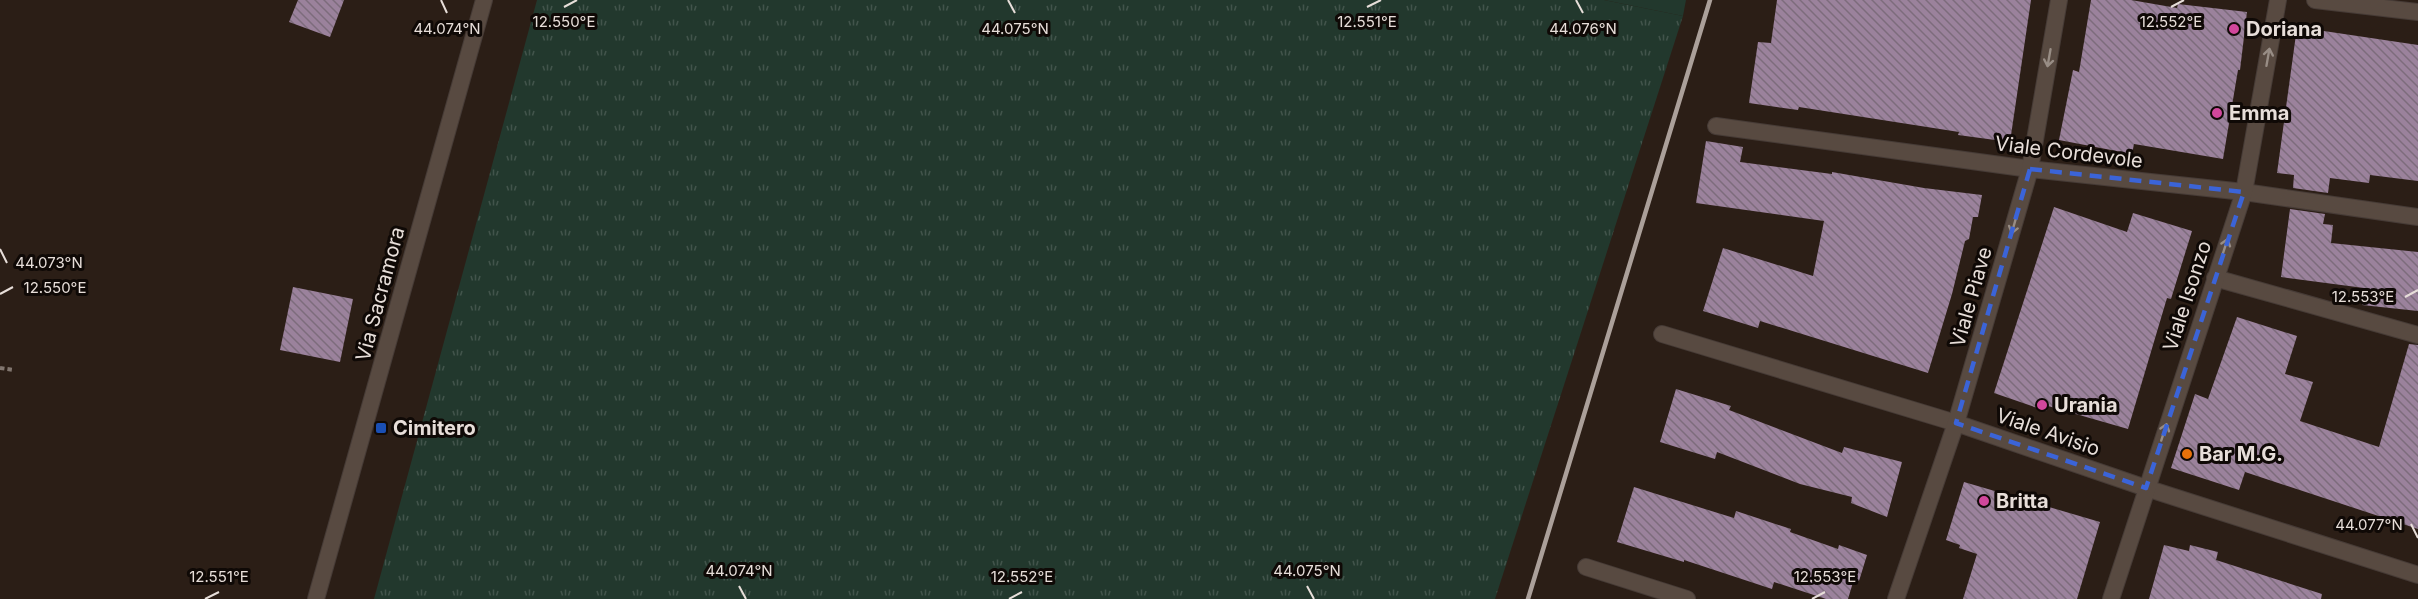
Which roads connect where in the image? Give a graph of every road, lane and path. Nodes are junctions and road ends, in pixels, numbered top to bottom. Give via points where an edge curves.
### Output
1 (484, 0) edge
2 (2059, 0) edge
3 (2278, 0) edge
4 (2316, 0) edge
5 (2418, 12) edge
6 (1716, 126) dead end
7 (2030, 169) junction
8 (2244, 192) junction
9 (2418, 217) edge
10 (2215, 278) junction
11 (1662, 334) dead end
12 (2418, 335) edge
13 (0, 368) edge
14 (14, 370) dead end
15 (1956, 423) junction
16 (2146, 488) junction
17 (1586, 567) dead end
18 (2418, 575) edge
19 (316, 599) edge
20 (1687, 599) edge
21 (1896, 599) edge
22 (2111, 599) edge

1 - 19 street, Via Sacramora
2 -> 7 street, Viale Piave
8 -> 3 street, Viale Isonzo
4 - 5 street
6 - 7 street, Viale Cordevole
7 - 8 street, Viale Cordevole
7 -> 15 street, Viale Piave
8 - 9 street, Viale Cordevole
10 -> 8 street, Viale Isonzo
10 - 12 street
16 -> 10 street, Viale Isonzo
11 - 15 street, Viale Avisio
13 - 14 path
15 - 16 street, Viale Avisio
15 - 21 street, Viale Piave
16 - 18 street, Viale Avisio
16 - 22 street, Viale Isonzo
17 - 20 street

